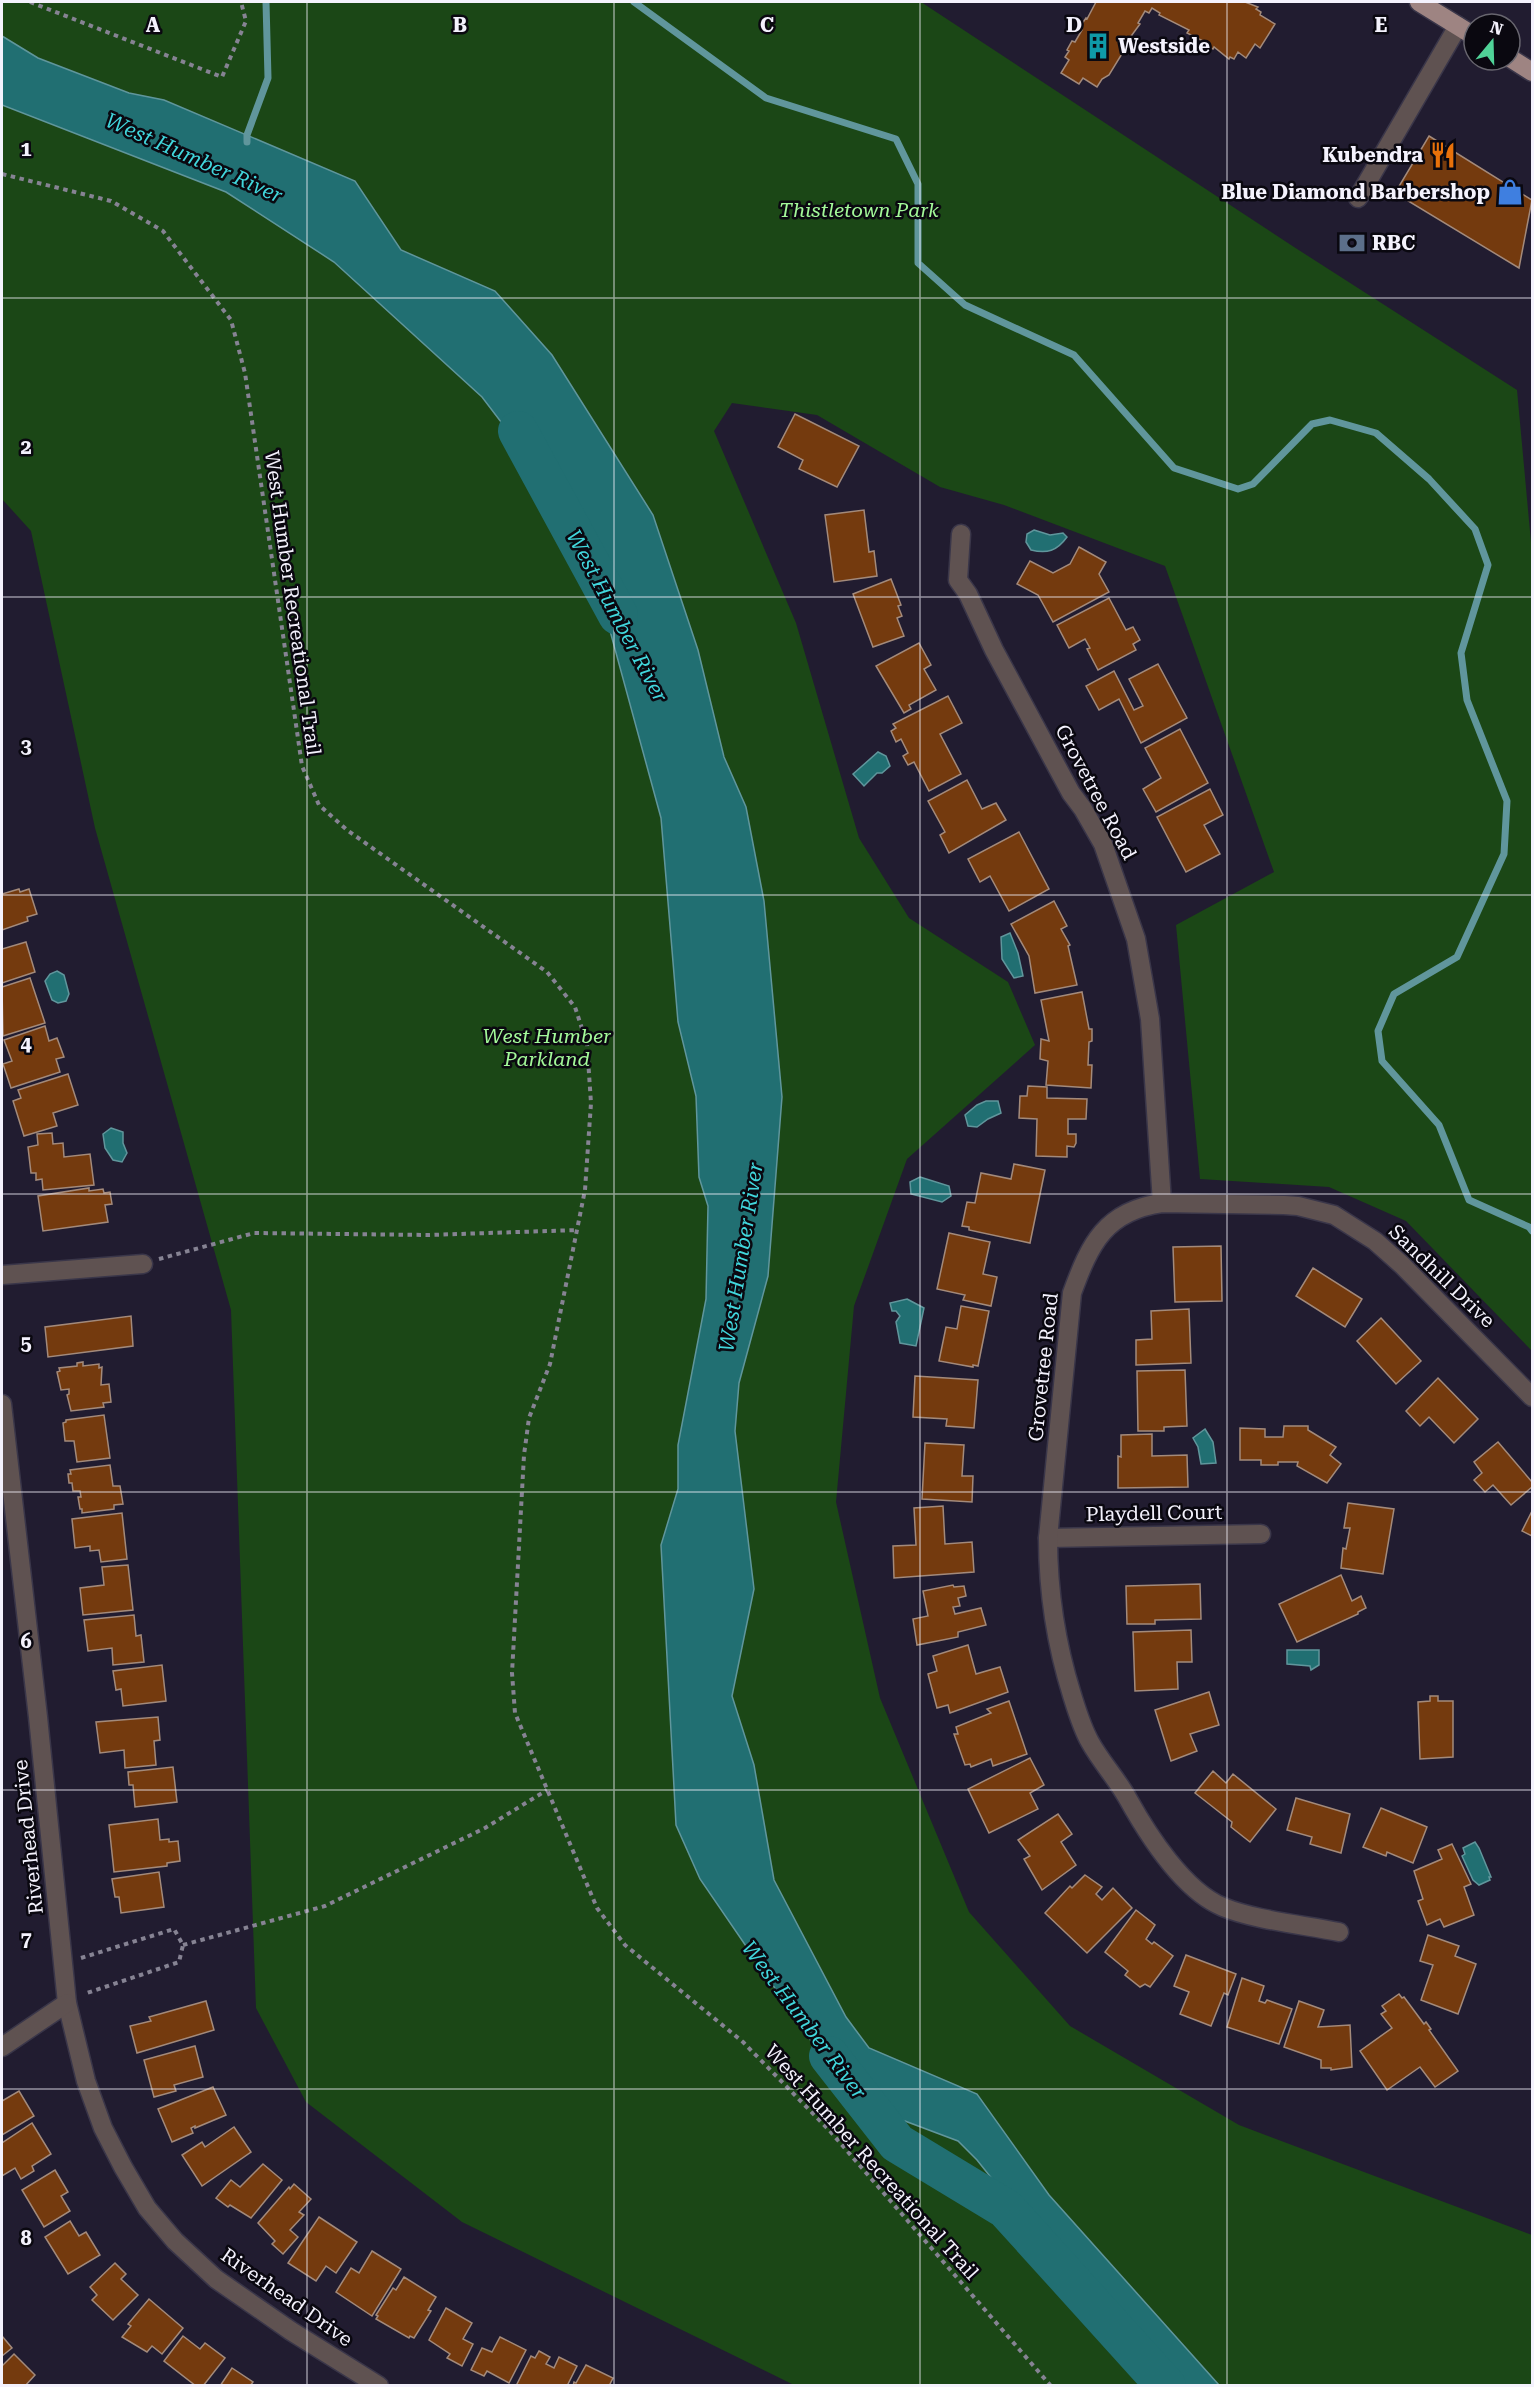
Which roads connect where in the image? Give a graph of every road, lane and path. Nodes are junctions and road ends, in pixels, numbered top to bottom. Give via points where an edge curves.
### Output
1 (30, 2) edge
2 (241, 2) edge
3 (1419, 2) edge
4 (1458, 26) junction
5 (1462, 28) edge
6 (2, 174) edge
7 (1358, 198) dead end
8 (961, 534) dead end
9 (1162, 1203) junction
10 (578, 1230) junction
11 (143, 1264) joint
12 (2, 1275) edge
13 (1533, 1397) edge
14 (2, 1404) edge
15 (1261, 1533) dead end
16 (1048, 1538) junction
17 (547, 1790) junction
18 (1339, 1932) dead end
19 (183, 1945) junction
20 (63, 1963) junction
21 (67, 2001) junction
22 (2, 2047) edge
23 (379, 2385) edge
24 (1051, 2385) edge

1 - 2 path via 222,77 246,21
3 - 4 main road
4 - 5 main road
4 - 7 street
6 - 10 path, West Humber Recreational Trail via 111,201 163,231 231,320 245,373 302,766 319,805 347,830 547,972 575,1007 587,1044 591,1103
8 - 9 street, Grovetree Road via 958,580 1071,793 1103,844 1136,939 1150,1019
9 - 13 street, Sandhill Drive via 1284,1204 1334,1215 1375,1241 1402,1265
9 - 16 street, Grovetree Road via 1147,1205 1113,1221 1095,1240 1072,1293
10 - 11 path via 429,1235 254,1233
10 - 17 path, West Humber Recreational Trail via 550,1364 529,1418 524,1455 512,1673 515,1713
11 - 12 street
14 - 20 street, Riverhead Drive
15 - 16 street, Playdell Court
16 - 18 street, Grovetree Road via 1056,1635 1076,1707 1089,1740 1141,1824 1191,1885 1222,1907
17 - 19 path via 485,1828 325,1906
17 - 24 path, West Humber Recreational Trail via 597,1908 625,1945 743,2042 829,2130
19 - 20 path via 174,1929
19 - 21 path via 179,1962
20 - 21 street, Riverhead Drive
21 - 22 street
21 - 23 street, Riverhead Drive via 86,2081 104,2128 147,2208 175,2241 216,2278 291,2331

